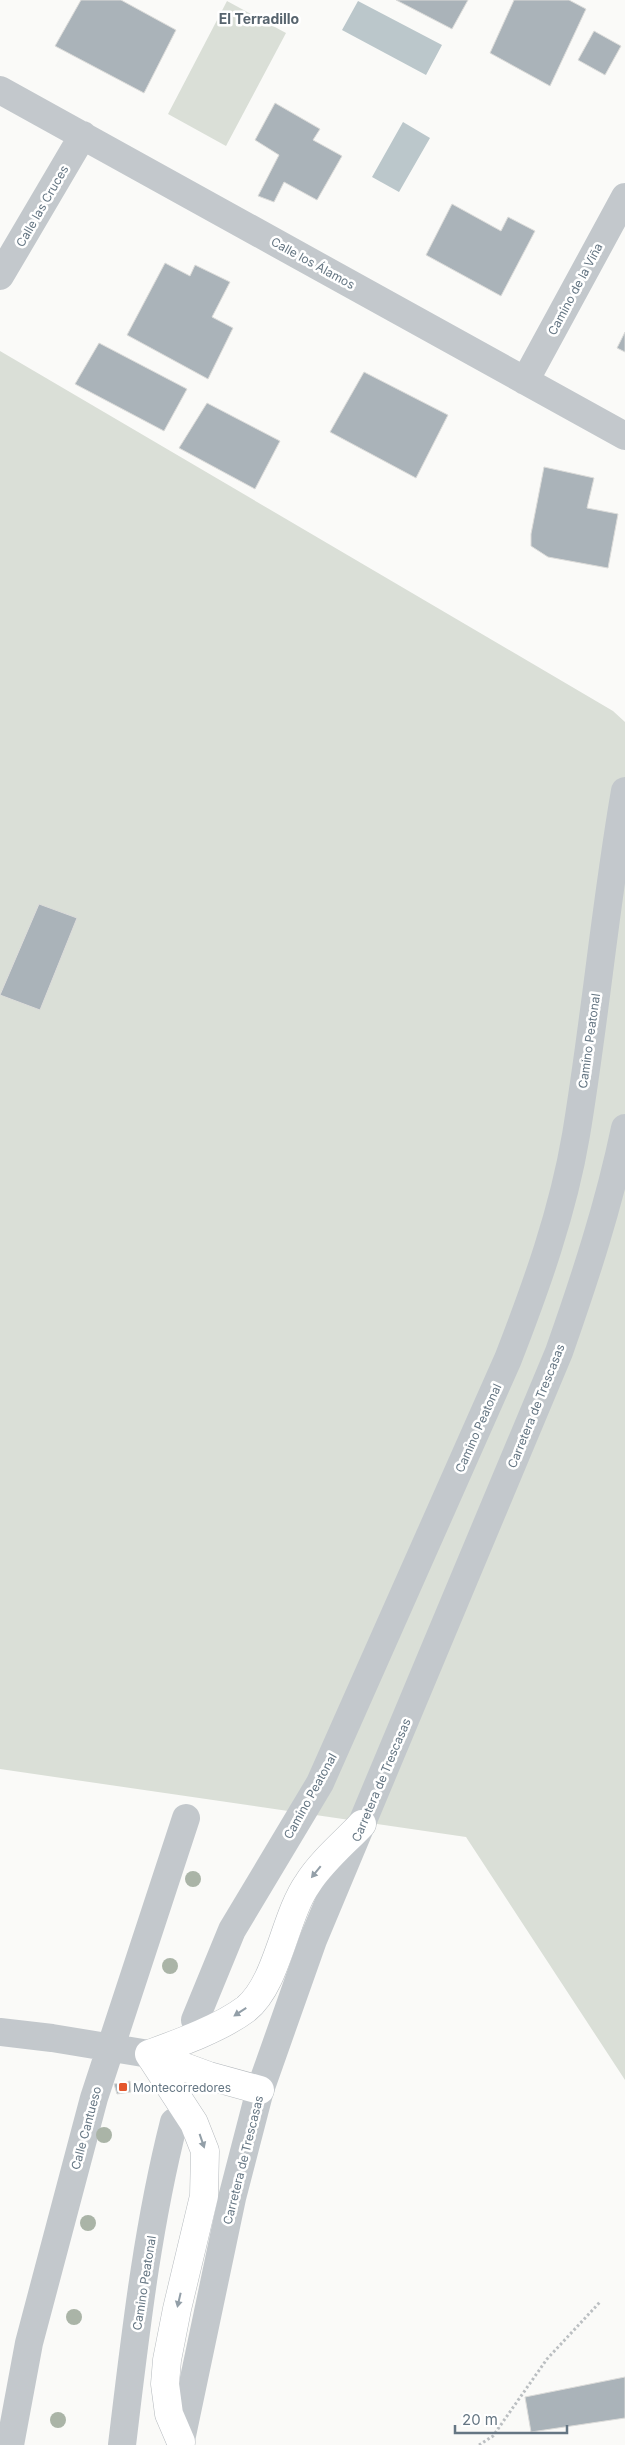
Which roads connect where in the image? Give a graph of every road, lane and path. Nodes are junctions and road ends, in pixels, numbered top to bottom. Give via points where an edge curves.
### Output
1 (0, 90) edge
2 (83, 135) junction
3 (625, 197) edge
4 (0, 276) edge
5 (526, 381) junction
6 (625, 436) edge
7 (625, 791) edge
8 (625, 1128) edge
9 (186, 1818) dead end
10 (362, 1824) junction
11 (195, 2020) dead end
12 (0, 2032) edge
13 (110, 2047) junction
14 (149, 2054) junction
15 (260, 2090) junction
16 (174, 2122) dead end
17 (600, 2302) dead end
18 (180, 2443) edge
19 (10, 2445) edge
20 (122, 2445) edge
21 (479, 2445) edge

1 - 2 street, Calle los Álamos
2 - 4 street, Calle las Cruces
2 - 5 street, Calle los Álamos
3 - 5 street, Camino de la Viña
5 - 6 street, Calle los Álamos
7 - 11 street, Camino Peatonal via 576,1136 551,1236 524,1319 320,1783 232,1930
8 - 10 street, Carretera de Trescasas via 592,1256 558,1352
9 - 13 street, Calle Cantueso
10 -> 14 main road via 307,1884 269,1974 254,2001 236,2015
10 - 15 street, Carretera de Trescasas via 313,1940
12 - 13 street
13 - 14 street
13 - 19 street, Calle Cantueso via 29,2342
14 - 15 main road via 208,2076
14 -> 18 main road via 194,2123 205,2151 204,2196 165,2376 169,2414
15 - 18 street, Carretera de Trescasas via 232,2198
16 - 20 street, Camino Peatonal via 139,2303
17 - 21 path via 547,2359 493,2436

